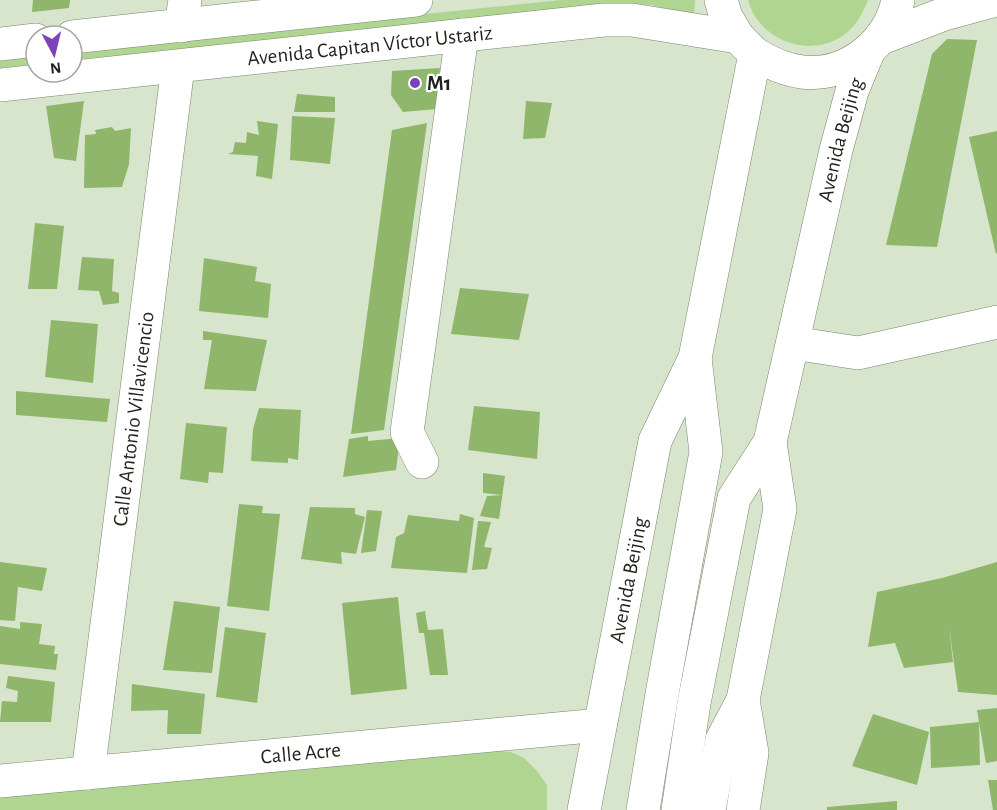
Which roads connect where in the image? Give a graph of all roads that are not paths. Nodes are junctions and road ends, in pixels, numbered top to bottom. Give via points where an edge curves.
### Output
1 (416, 0) edge
2 (721, 0) edge
3 (898, 0) edge
4 (996, 0) edge
5 (183, 13) edge
6 (84, 34) edge
7 (462, 36) junction
8 (24, 41) edge
9 (0, 44) edge
10 (875, 44) junction
11 (746, 46) junction
12 (178, 67) junction
13 (0, 85) edge
14 (997, 322) edge
15 (793, 344) junction
16 (695, 358) junction
17 (771, 442) junction
18 (422, 462) dead end
19 (743, 700) junction
20 (600, 725) junction
21 (88, 773) junction
22 (0, 781) edge
23 (584, 810) edge
24 (643, 810) edge
25 (678, 810) edge
26 (709, 810) edge
27 (743, 810) edge

1 - 5 main road, Avenida Capitan Víctor Ustariz
2 - 11 main road via 726,17
3 - 10 main road, Avenida Beijing via 890,24
4 - 10 main road, Avenida Capitan Víctor Ustariz via 905,27
5 - 6 main road, Avenida Capitan Víctor Ustariz
7 - 11 main road, Avenida Capitan Víctor Ustariz via 632,20
7 - 12 main road, Avenida Capitan Víctor Ustariz
7 - 18 main road via 407,432
8 - 9 main road
10 - 11 main road, Avenida Capitan Víctor Ustariz via 855,60 821,72 786,69
10 - 15 main road, Avenida Beijing via 852,91
11 - 16 main road, Avenida Beijing
12 - 13 main road, Avenida Capitan Víctor Ustariz
12 - 21 main road, Calle Antonio Villavicencio
14 - 15 main road via 858,353
15 - 17 main road, Avenida Beijing
16 - 20 main road, Avenida Beijing via 655,441
16 - 24 main road, Avenida Beijing via 706,452
17 - 19 main road, Avenida Beijing via 780,509
17 - 25 main road, Avenida Beijing via 734,498 694,703
19 - 26 main road via 722,740
19 - 27 main road, Avenida Beijing via 753,753
20 - 21 main road, Calle Acre
20 - 23 main road, Avenida Beijing
21 - 22 main road, Calle Acre

